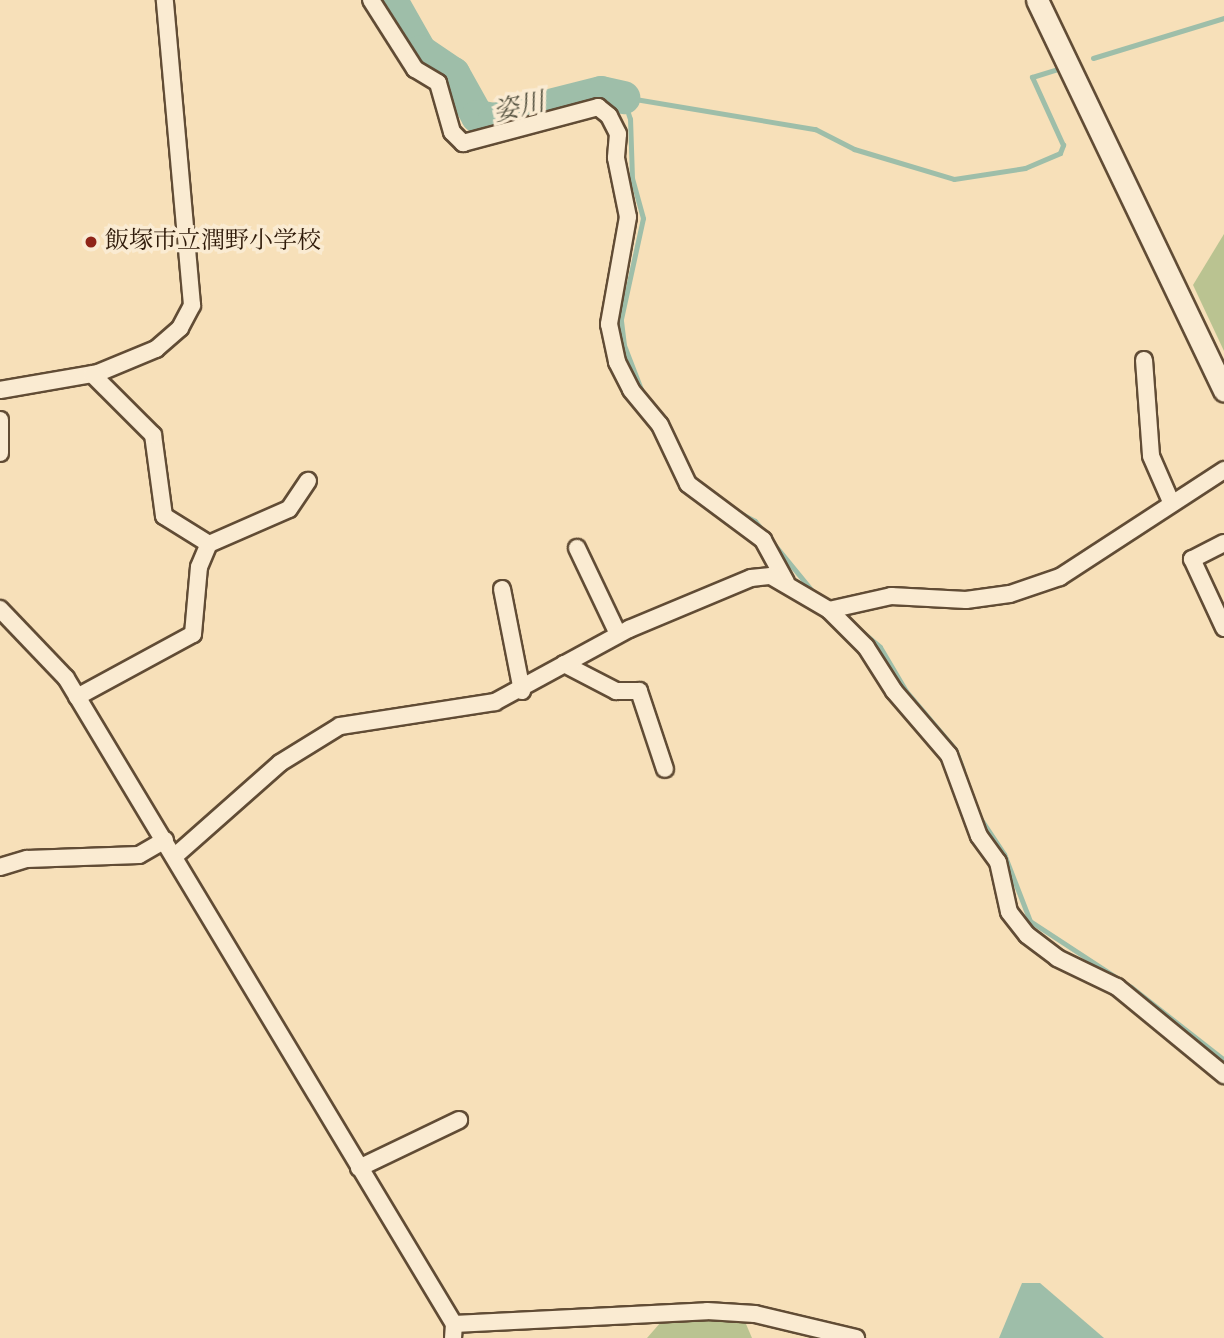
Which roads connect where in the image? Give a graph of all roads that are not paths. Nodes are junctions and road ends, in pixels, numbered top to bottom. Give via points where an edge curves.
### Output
1 (165, 0) edge
2 (371, 0) edge
3 (1037, 0) edge
4 (1144, 360) dead end
5 (92, 374) junction
6 (0, 390) edge
7 (1224, 391) edge
8 (0, 420) edge
9 (0, 453) edge
10 (1224, 470) edge
11 (308, 481) dead end
12 (1172, 504) junction
13 (1224, 543) edge
14 (209, 544) junction
15 (577, 548) dead end
16 (786, 582) junction
17 (502, 589) dead end
18 (0, 610) edge
19 (829, 610) junction
20 (1224, 628) edge
21 (618, 634) junction
22 (564, 664) junction
23 (522, 691) junction
24 (77, 697) junction
25 (665, 769) dead end
26 (165, 840) junction
27 (175, 856) junction
28 (0, 867) edge
29 (1224, 1075) edge
30 (459, 1120) dead end
31 (359, 1168) junction
32 (453, 1331) edge
33 (856, 1338) edge

1 - 5 street via 192,305 180,328 156,349
2 - 16 street via 415,69 438,83 452,132 463,143 598,107 609,116 618,134 617,158 628,217 609,324 617,362 631,390 660,425 688,484 763,540
3 - 7 street
4 - 12 street via 1151,456
5 - 6 street
5 - 14 street via 153,435 164,516
8 - 9 street
10 - 12 street
11 - 14 street via 289,509
12 - 19 street via 1060,577 1010,594 966,600 891,596
13 - 20 street via 1192,559
14 - 24 street via 199,567 193,634
15 - 21 street
16 - 19 street
16 - 21 street via 751,578
17 - 23 street
18 - 24 street via 47,653
19 - 29 street via 866,647 894,691 949,755 979,836 998,862 1009,912 1027,936 1057,958 1117,987
21 - 22 street
22 - 23 street
22 - 25 street via 616,691 639,691
23 - 27 street via 495,702 340,726 279,763
24 - 26 street
26 - 27 street
26 - 28 street via 139,855 27,859
27 - 31 street
30 - 31 street
31 - 32 street
32 - 33 street via 708,1311 755,1314

